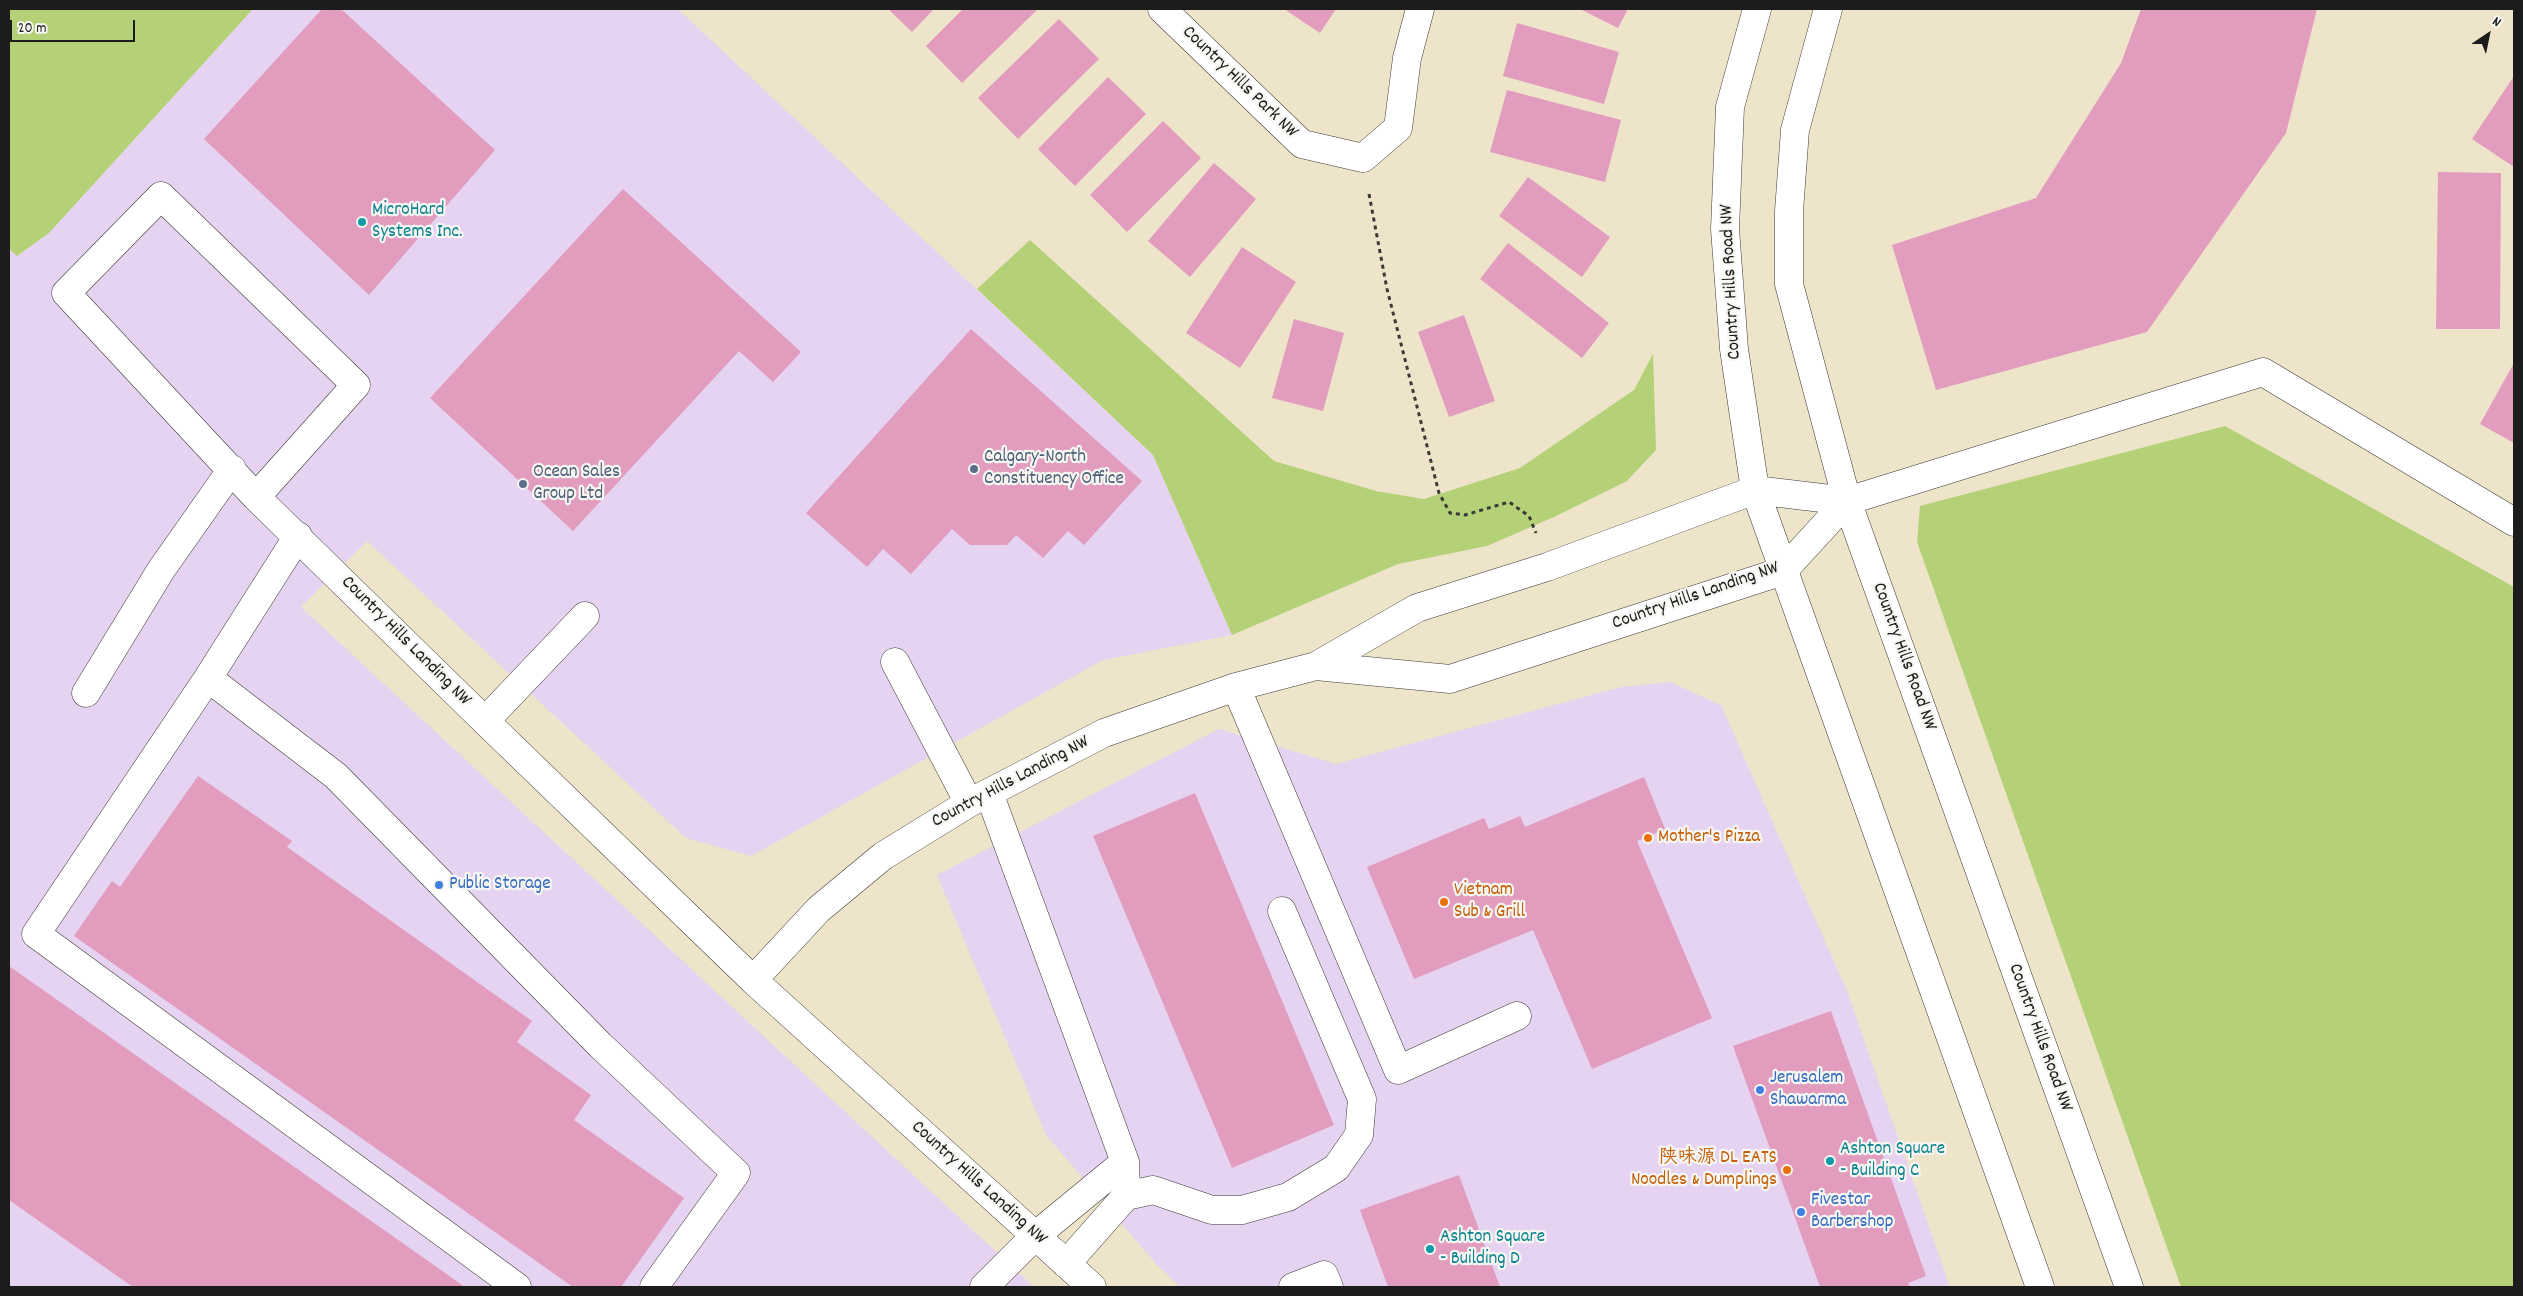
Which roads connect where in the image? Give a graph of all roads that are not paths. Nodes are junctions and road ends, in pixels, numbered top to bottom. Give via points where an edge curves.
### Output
1 (1162, 9) edge
2 (1420, 9) edge
3 (1757, 9) edge
4 (1828, 9) edge
5 (232, 469) junction
6 (1755, 490) junction
7 (256, 497) junction
8 (1847, 501) junction
9 (2514, 522) edge
10 (298, 536) junction
11 (1783, 570) junction
12 (586, 616) dead end
13 (894, 662) dead end
14 (1316, 666) junction
15 (208, 678) junction
16 (1236, 687) junction
17 (86, 692) dead end
18 (485, 721) junction
19 (979, 798) junction
20 (1282, 911) dead end
21 (753, 980) junction
22 (1517, 1016) dead end
23 (1125, 1162) junction
24 (1126, 1196) junction
25 (1035, 1236) junction
26 (1066, 1264) junction
27 (517, 1287) edge
28 (654, 1287) edge
29 (984, 1287) edge
30 (1092, 1287) edge
31 (1293, 1287) edge
32 (1329, 1287) edge
33 (2040, 1287) edge
34 (2129, 1287) edge

1 - 2 street, Country Hills Park NW via 1302,144 1363,158 1398,128 1407,58
3 - 6 street, Country Hills Road NW via 1730,107 1725,229 1734,349
4 - 8 street, Country Hills Road NW via 1795,130 1789,211 1789,284
5 - 7 street, Country Hills Landing NW
5 - 7 street, Country Hills Landing NW via 66,293 161,196 356,385
5 - 17 street via 161,570
6 - 8 street, Country Hills Landing NW
6 - 11 street, Country Hills Road NW
6 - 14 street, Country Hills Landing NW via 1547,567 1417,608
7 - 10 street, Country Hills Landing NW
8 - 9 street via 2263,372
8 - 11 street, Country Hills Landing NW
8 - 34 street, Country Hills Road NW
10 - 15 street
10 - 18 street, Country Hills Landing NW
11 - 14 street, Country Hills Landing NW via 1450,679
11 - 33 street, Country Hills Road NW
12 - 18 street
13 - 19 street
14 - 16 street, Country Hills Landing NW
15 - 27 street via 36,934
15 - 28 street via 336,776 600,1045 736,1173
16 - 19 street, Country Hills Landing NW via 1104,733
16 - 22 street via 1398,1070
18 - 21 street, Country Hills Landing NW
19 - 21 street, Country Hills Landing NW via 883,856 819,909
19 - 23 street
20 - 24 street via 1362,1099 1358,1135 1336,1168 1288,1196 1242,1210 1212,1210 1152,1190
21 - 25 street, Country Hills Landing NW
23 - 24 street
23 - 25 street
24 - 26 street
25 - 26 street, Country Hills Landing NW
25 - 29 street
26 - 30 street, Country Hills Landing NW
31 - 32 street via 1324,1275

